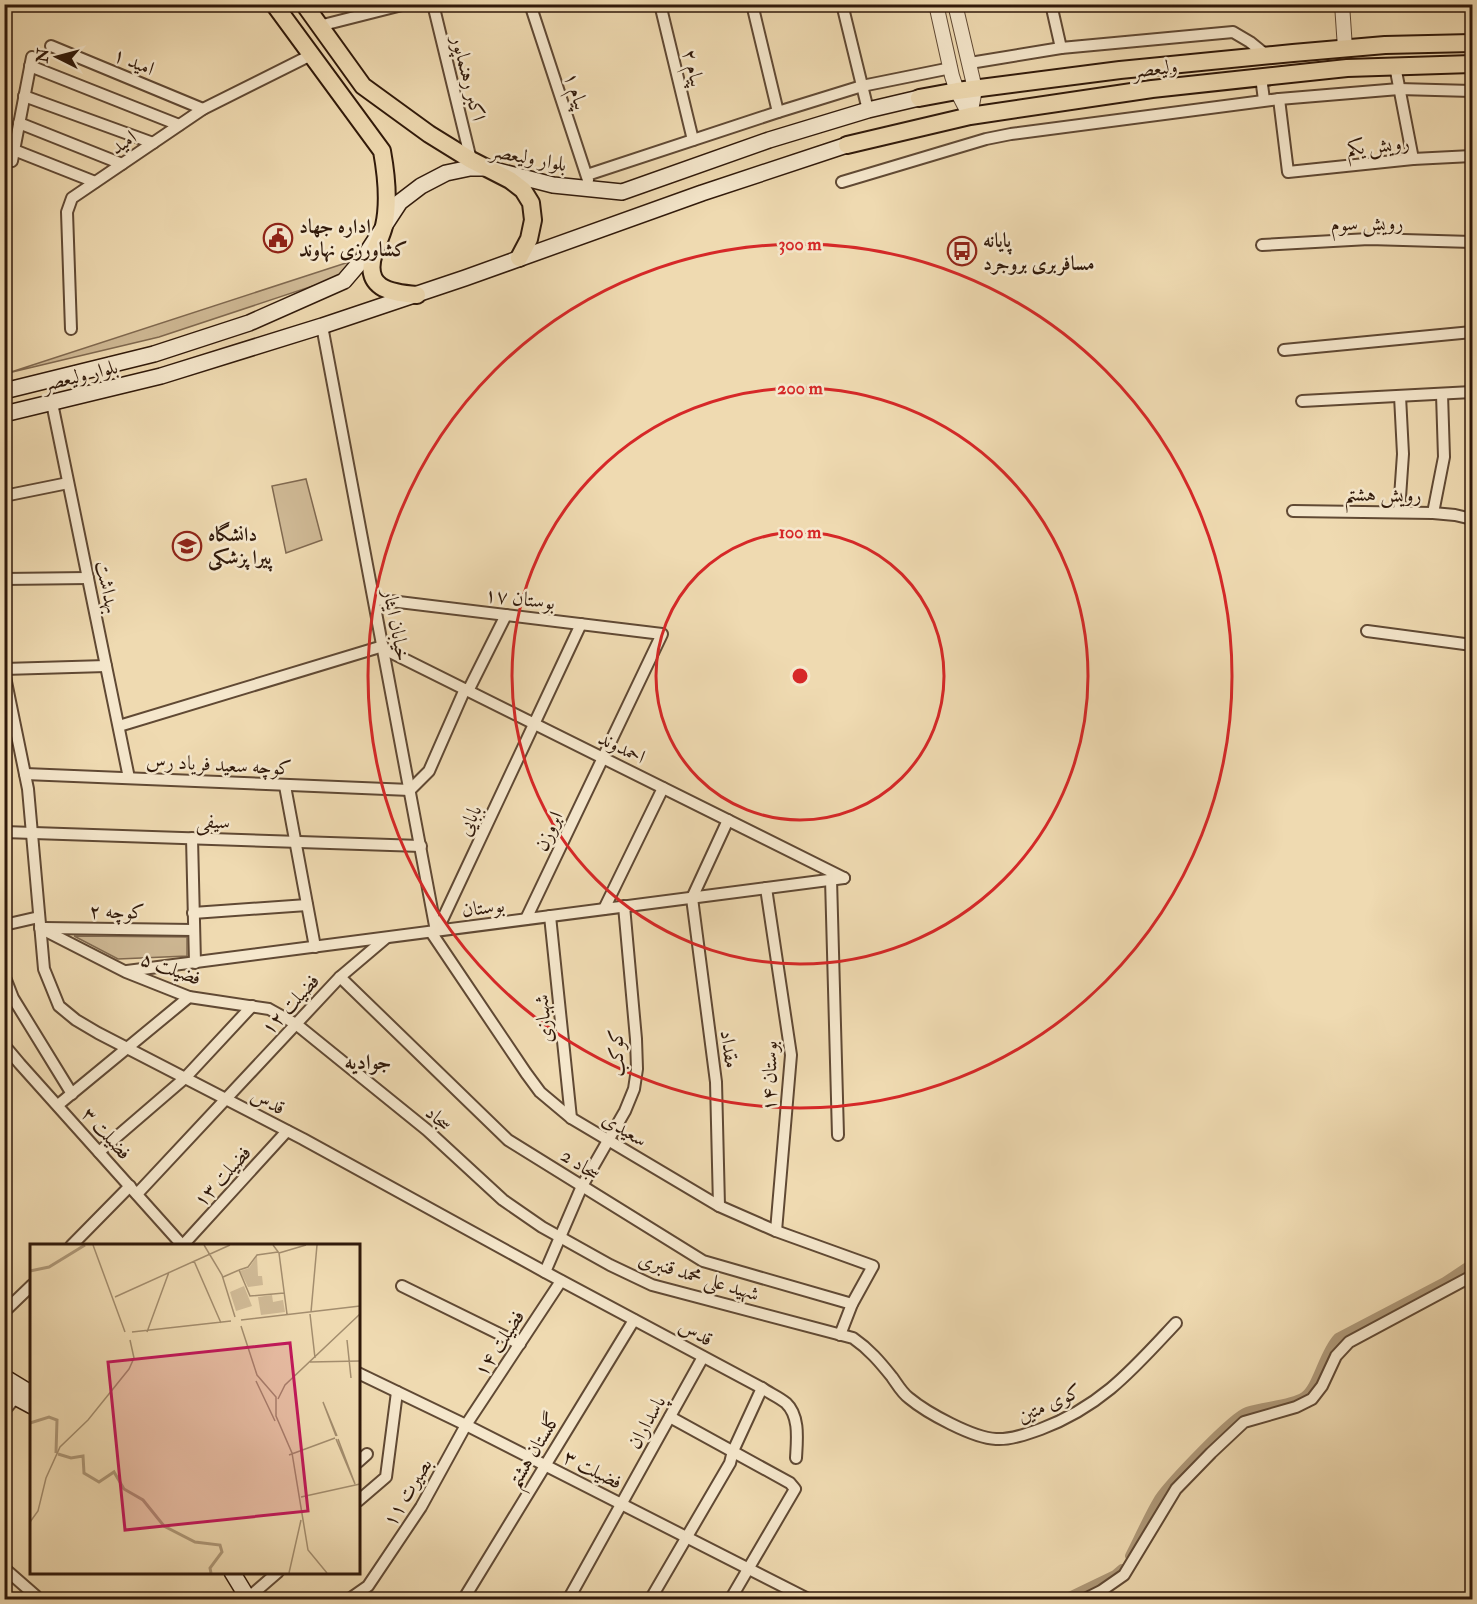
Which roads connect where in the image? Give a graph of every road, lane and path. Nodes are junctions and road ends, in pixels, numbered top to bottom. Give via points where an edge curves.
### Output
1 (274, 4) edge
2 (304, 4) edge
3 (406, 4) edge
4 (433, 4) edge
5 (530, 4) edge
6 (660, 4) edge
7 (752, 4) edge
8 (842, 4) edge
9 (936, 4) edge
10 (955, 4) edge
11 (1051, 4) edge
12 (1341, 4) edge
13 (320, 26) junction
14 (1473, 43) edge
15 (51, 46) dead end
16 (1061, 48) junction
17 (1345, 48) junction
18 (311, 55) junction
19 (1266, 55) junction
20 (1473, 64) edge
21 (1395, 66) junction
22 (972, 75) junction
23 (1261, 77) junction
24 (953, 78) junction
25 (862, 86) junction
26 (1399, 89) junction
27 (1473, 91) edge
28 (24, 96) junction
29 (919, 98) joint
30 (1279, 99) junction
31 (1264, 100) junction
32 (203, 109) junction
33 (868, 110) junction
34 (778, 112) junction
35 (970, 116) junction
36 (19, 123) junction
37 (179, 125) junction
38 (693, 140) junction
39 (153, 143) junction
40 (847, 145) joint
41 (1473, 156) edge
42 (1413, 159) junction
43 (471, 160) junction
44 (122, 164) junction
45 (487, 168) junction
46 (95, 182) junction
47 (589, 182) junction
48 (842, 182) dead end
49 (384, 225) junction
50 (1473, 242) edge
51 (1263, 245) dead end
52 (519, 258) junction
53 (417, 295) junction
54 (322, 326) junction
55 (70, 329) dead end
56 (1473, 332) edge
57 (1284, 350) dead end
58 (154, 354) junction
59 (161, 376) junction
60 (4, 391) edge
61 (1473, 392) edge
62 (1442, 394) junction
63 (1400, 396) junction
64 (1302, 401) dead end
65 (52, 403) junction
66 (4, 414) edge
67 (68, 483) junction
68 (4, 496) edge
69 (1293, 511) dead end
70 (1399, 512) junction
71 (1433, 513) junction
72 (1473, 519) edge
73 (88, 578) junction
74 (4, 579) edge
75 (374, 599) junction
76 (506, 615) junction
77 (581, 624) junction
78 (1367, 631) dead end
79 (662, 634) joint
80 (1473, 645) edge
81 (383, 647) junction
82 (106, 666) junction
83 (4, 671) edge
84 (466, 690) junction
85 (534, 723) junction
86 (118, 726) junction
87 (603, 758) junction
88 (25, 774) junction
89 (129, 778) junction
90 (285, 786) junction
91 (663, 788) junction
92 (410, 790) junction
93 (728, 820) junction
94 (4, 832) edge
95 (34, 832) junction
96 (192, 838) junction
97 (295, 842) junction
98 (421, 846) junction
99 (844, 878) joint
100 (831, 879) junction
101 (766, 888) junction
102 (692, 897) junction
103 (307, 905) junction
104 (624, 906) junction
105 (604, 909) junction
106 (193, 913) junction
107 (550, 916) junction
108 (526, 919) junction
109 (40, 922) junction
110 (4, 925) edge
111 (193, 930) junction
112 (434, 931) junction
113 (386, 938) junction
114 (315, 947) junction
115 (195, 963) junction
116 (126, 972) junction
117 (4, 975) edge
118 (340, 977) junction
119 (189, 997) junction
120 (252, 1006) junction
121 (296, 1024) junction
122 (127, 1048) junction
123 (6, 1050) edge
124 (185, 1078) junction
125 (72, 1094) junction
126 (225, 1100) junction
127 (58, 1105) junction
128 (571, 1118) junction
129 (287, 1131) junction
130 (838, 1135) dead end
131 (609, 1140) junction
132 (99, 1152) junction
133 (582, 1186) junction
134 (133, 1190) junction
135 (719, 1206) junction
136 (776, 1231) junction
137 (560, 1237) junction
138 (72, 1244) edge
139 (182, 1244) edge
140 (184, 1244) edge
141 (545, 1272) junction
142 (1473, 1276) edge
143 (561, 1281) junction
144 (402, 1286) dead end
145 (30, 1287) edge
146 (852, 1304) junction
147 (4, 1312) edge
148 (634, 1320) junction
149 (1176, 1323) dead end
150 (837, 1334) junction
151 (519, 1344) junction
152 (703, 1357) junction
153 (360, 1374) edge
154 (4, 1377) edge
155 (762, 1388) junction
156 (21, 1390) edge
157 (397, 1392) junction
158 (30, 1403) edge
159 (4, 1411) edge
160 (670, 1417) junction
161 (466, 1425) junction
162 (733, 1451) junction
163 (796, 1458) dead end
164 (544, 1465) junction
165 (360, 1499) edge
166 (622, 1504) junction
167 (687, 1537) junction
168 (4, 1568) edge
169 (749, 1569) junction
170 (233, 1574) edge
171 (276, 1574) edge
172 (36, 1596) dead end
173 (249, 1599) edge
174 (348, 1599) edge
175 (463, 1599) edge
176 (568, 1599) edge
177 (650, 1599) edge
178 (730, 1599) edge
179 (810, 1599) edge
180 (1083, 1599) edge

1 - 18 main road
2 - 13 main road
3 - 13 street
4 - 43 street, اکبر رهنماپور
5 - 47 street, پیام ۱
6 - 38 street, پیام ۲
7 - 34 street
8 - 25 street
9 - 24 street
10 - 22 street
11 - 16 street
12 - 17 street
13 - 43 main road via 363,86
14 - 17 main road, ولیعصر
15 - 32 street, امید ۱
16 - 19 street via 1233,32
16 - 22 street
17 - 19 main road, ولیعصر
18 - 32 street, امید
18 - 49 main road via 382,151 386,175
19 - 22 main road, ولیعصر via 1120,70
20 - 21 main road, ولیعصر
21 - 23 main road, ولیعصر
21 - 26 street
22 - 24 main road, ولیعصر
22 - 35 street
23 - 31 street
23 - 35 main road, ولیعصر
24 - 25 street
24 - 29 main road, ولیعصر
24 - 35 street
25 - 33 street
25 - 34 street
26 - 27 street
26 - 30 street
26 - 42 street
28 - 36 street
28 - 37 street via 31,61
28 - 39 street
29 - 33 main road, بلوار ولیعصر
30 - 31 street
30 - 42 street, رویش یکم via 1288,172
31 - 48 street via 1003,136
32 - 37 street, امید
33 - 47 main road, بلوار ولیعصر via 622,192
34 - 38 street
35 - 40 main road, ولیعصر
36 - 44 street
36 - 46 street via 13,155
37 - 39 street, امید
38 - 47 street
39 - 44 street, امید
40 - 52 main road, بلوار ولیعصر
41 - 42 street, رویش یکم
43 - 45 main road
44 - 46 street, امید
45 - 47 main road, بلوار ولیعصر via 553,185
45 - 49 main road, بلوار ولیعصر via 457,170 433,179 400,202
45 - 52 main road via 523,190 531,203 529,239
46 - 55 street, امید via 72,198 67,212
49 - 53 main road via 373,255 374,281 396,293
49 - 58 main road, بلوار ولیعصر via 344,281 249,323
50 - 51 street, رویش سوم via 1369,239
52 - 53 main road, بلوار ولیعصر
53 - 54 main road, بلوار ولیعصر
54 - 59 main road, بلوار ولیعصر
54 - 75 street, خیابان ایثار
56 - 57 street
58 - 59 main road
58 - 60 main road, بلوار ولیعصر
59 - 65 main road, بلوار ولیعصر
61 - 62 street
62 - 63 street
62 - 71 street via 1444,457
63 - 64 street
63 - 70 street via 1403,454
65 - 66 main road, بلوار ولیعصر
65 - 67 street, بهداشت
67 - 68 street
67 - 73 street, بهداشت
69 - 70 street, رویش هشتم
70 - 71 street, رویش هشتم
71 - 72 street, رویش هشتم
73 - 74 street
73 - 82 street, بهداشت
75 - 76 street, بوستان ۱۷
75 - 81 street, خیابان ایثار
76 - 77 street, بوستان ۱۷
76 - 84 street
77 - 79 street, بوستان ۱۷
77 - 85 street, بابایی
78 - 80 street
79 - 87 street, ابروزن
81 - 84 street, احمدوند
81 - 86 street
81 - 92 street, خیابان ایثار
82 - 83 street
82 - 86 street, بهداشت
83 - 88 street, قدس
84 - 85 street, احمدوند
84 - 92 street via 429,771
85 - 87 street, احمدوند
85 - 112 street, بابایی
86 - 89 street, بهداشت
87 - 91 street, احمدوند
87 - 108 street, ابروزن
88 - 89 street, کوچه سعید فریاد رس
88 - 95 street, قدس
89 - 90 street, کوچه سعید فریاد رس
90 - 92 street, کوچه سعید فریاد رس
90 - 97 street
91 - 93 street, احمدوند
91 - 105 street
92 - 98 street, خیابان ایثار
93 - 99 street, احمدوند
93 - 102 street
94 - 95 street, سیفی
95 - 96 street, سیفی
95 - 109 street, قدس
96 - 97 street, سیفی
96 - 106 street
97 - 98 street, سیفی
97 - 103 street
98 - 112 street, خیابان ایثار
99 - 100 street, بوستان
100 - 101 street, بوستان
100 - 130 street
101 - 102 street, بوستان
101 - 136 street, بوستان ۱۴ via 791,1055
102 - 104 street, بوستان
102 - 135 street, مقداد via 716,1082
103 - 106 street
103 - 114 street
104 - 105 street, بوستان
104 - 131 street, کوکب via 637,1069 626,1111
105 - 107 street, بوستان
106 - 111 street
107 - 108 street, بوستان
107 - 128 street, شهبازی
108 - 112 street, بوستان
109 - 110 street, کوچه ۲
109 - 111 street, کوچه ۲
109 - 116 street, فضیلت ۵
109 - 122 street, قدس via 44,969 59,1006
111 - 115 street
112 - 113 street, بوستان
112 - 128 street, سعیدی via 540,1092
113 - 114 street, بوستان
113 - 118 street, فضیلت ۱۲
114 - 115 street, بوستان
115 - 116 street, بوستان
116 - 119 street, فضیلت ۵
117 - 125 street via 13,998
118 - 121 street, فضیلت ۱۲
118 - 133 street, سجاد 2 via 508,1140
119 - 120 street, فضیلت ۵
119 - 122 street
120 - 121 street, فضیلت ۵ via 269,1009
120 - 124 street
121 - 126 street, فضیلت ۱۲
121 - 137 street, سجاد via 427,1130 503,1200
122 - 124 street, قدس
122 - 125 street
123 - 127 street, فضیلت ۳
124 - 126 street, قدس
124 - 132 street
125 - 127 street
126 - 129 street, قدس
126 - 134 street, فضیلت ۱۲
127 - 132 street, فضیلت ۳
128 - 131 street, سعیدی
129 - 140 street, فضیلت ۱۳
129 - 141 street, قدس
131 - 133 street, کوکب
131 - 135 street, سعیدی
132 - 134 street, فضیلت ۳
133 - 137 street, کوکب
133 - 146 street, سجاد 2 via 703,1261
134 - 138 street, فضیلت ۱۲
134 - 139 street, فضیلت ۳
135 - 136 street, سعیدی
136 - 146 street, سعیدی via 873,1266
137 - 141 street, کوکب
137 - 150 street, شهید علی محمد قنبری via 652,1285
141 - 143 street, قدس
142 - 180 street via 1349,1342 1336,1356 1312,1400 1244,1422 1176,1489 1124,1575
143 - 148 street, قدس
143 - 151 street, فضیلت ۱۴
144 - 151 street
145 - 147 street
146 - 150 street
148 - 152 street, قدس
148 - 164 street, گلستان هشتم
149 - 150 street, کوی متین via 1096,1401 1060,1422 1025,1435 996,1439 969,1432 930,1413 908,1397 869,1349 853,1338
151 - 161 street, فضیلت ۱۴
152 - 155 street, قدس
152 - 160 street, پاسداران
153 - 157 street, فضیلت ۳
154 - 156 main road
155 - 162 street
155 - 163 street, قدس via 787,1404 793,1414 798,1432
156 - 158 main road
156 - 159 street
157 - 161 street, فضیلت ۳
157 - 165 street via 386,1477
160 - 162 street
160 - 166 street, پاسداران
161 - 164 street, فضیلت ۳
161 - 174 street, بصیرت ۱۱ via 421,1507 368,1586
162 - 167 street via 730,1463
162 - 169 street via 795,1489
164 - 166 street, فضیلت ۳
164 - 175 street, گلستان هشتم
166 - 167 street, فضیلت ۳
166 - 176 street, پاسداران
167 - 169 street, فضیلت ۳
167 - 177 street
168 - 172 street
169 - 178 street
169 - 179 street, فضیلت ۳
170 - 173 main road
171 - 173 street

